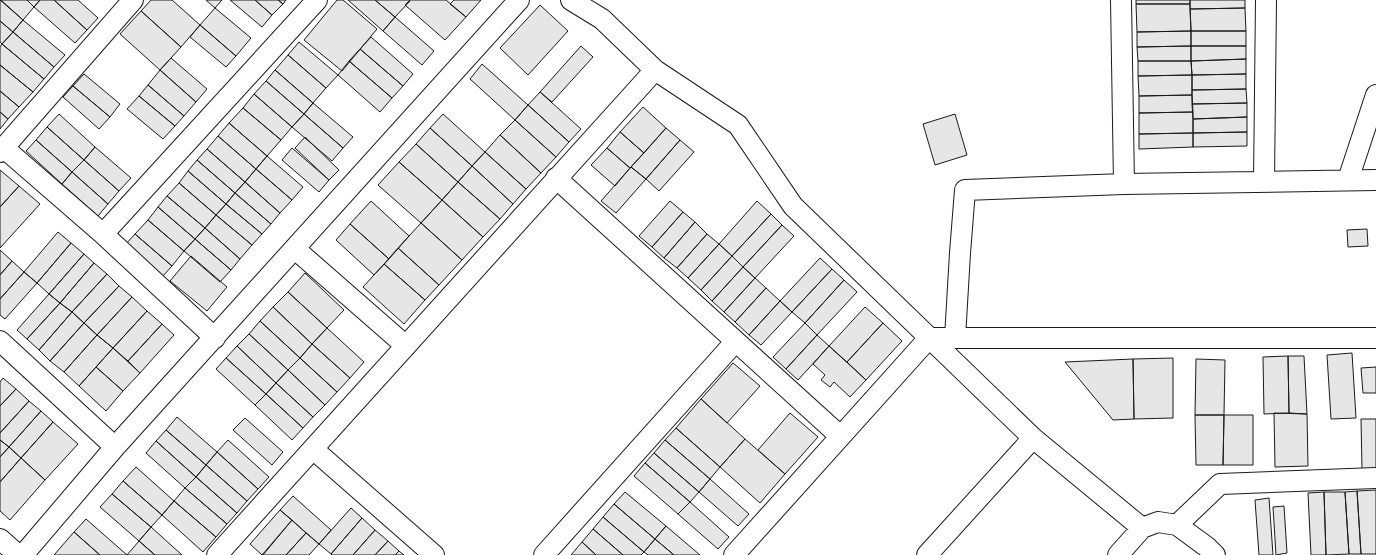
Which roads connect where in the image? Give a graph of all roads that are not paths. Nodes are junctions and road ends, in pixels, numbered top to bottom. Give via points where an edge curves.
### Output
1 (133, 0) edge
2 (317, 0) edge
3 (519, 0) edge
4 (571, 0) edge
5 (1120, 0) edge
6 (1266, 0) edge
7 (655, 70) junction
8 (1376, 95) edge
9 (2, 150) edge
10 (556, 178) junction
11 (1348, 180) junction
12 (1376, 180) edge
13 (1264, 182) junction
14 (1124, 184) junction
15 (103, 234) junction
16 (295, 249) junction
17 (215, 338) junction
18 (929, 338) junction
19 (955, 338) junction
20 (1376, 338) edge
21 (0, 341) edge
22 (735, 342) junction
23 (406, 346) junction
24 (840, 436) junction
25 (1033, 438) junction
26 (115, 446) junction
27 (313, 449) junction
28 (1376, 478) edge
29 (1177, 525) junction
30 (1142, 528) junction
31 (0, 539) edge
32 (223, 553) edge
33 (18, 555) edge
34 (23, 555) edge
35 (434, 555) edge
36 (544, 555) edge
37 (734, 555) edge
38 (927, 555) edge
39 (1118, 555) edge
40 (1215, 555) edge

1 - 9 street
2 - 15 street
3 - 16 street
4 - 7 street via 602,19
5 - 14 street
6 - 13 street
7 - 10 street
7 - 18 street via 738,125 793,206
8 - 11 street
9 - 15 street
10 - 22 street
10 - 23 street
11 - 12 street
11 - 13 street
13 - 14 street
14 - 19 street via 965,190
15 - 17 street
16 - 17 street
16 - 23 street
17 - 26 street
18 - 19 street
18 - 24 street
18 - 25 street
19 - 20 street
21 - 26 street
22 - 24 street
22 - 36 street
23 - 27 street
24 - 37 street
25 - 30 street
25 - 38 street
26 - 34 street
27 - 32 street
27 - 35 street
28 - 29 street via 1220,484
29 - 30 street via 1158,522
29 - 40 street
30 - 39 street
31 - 33 street

